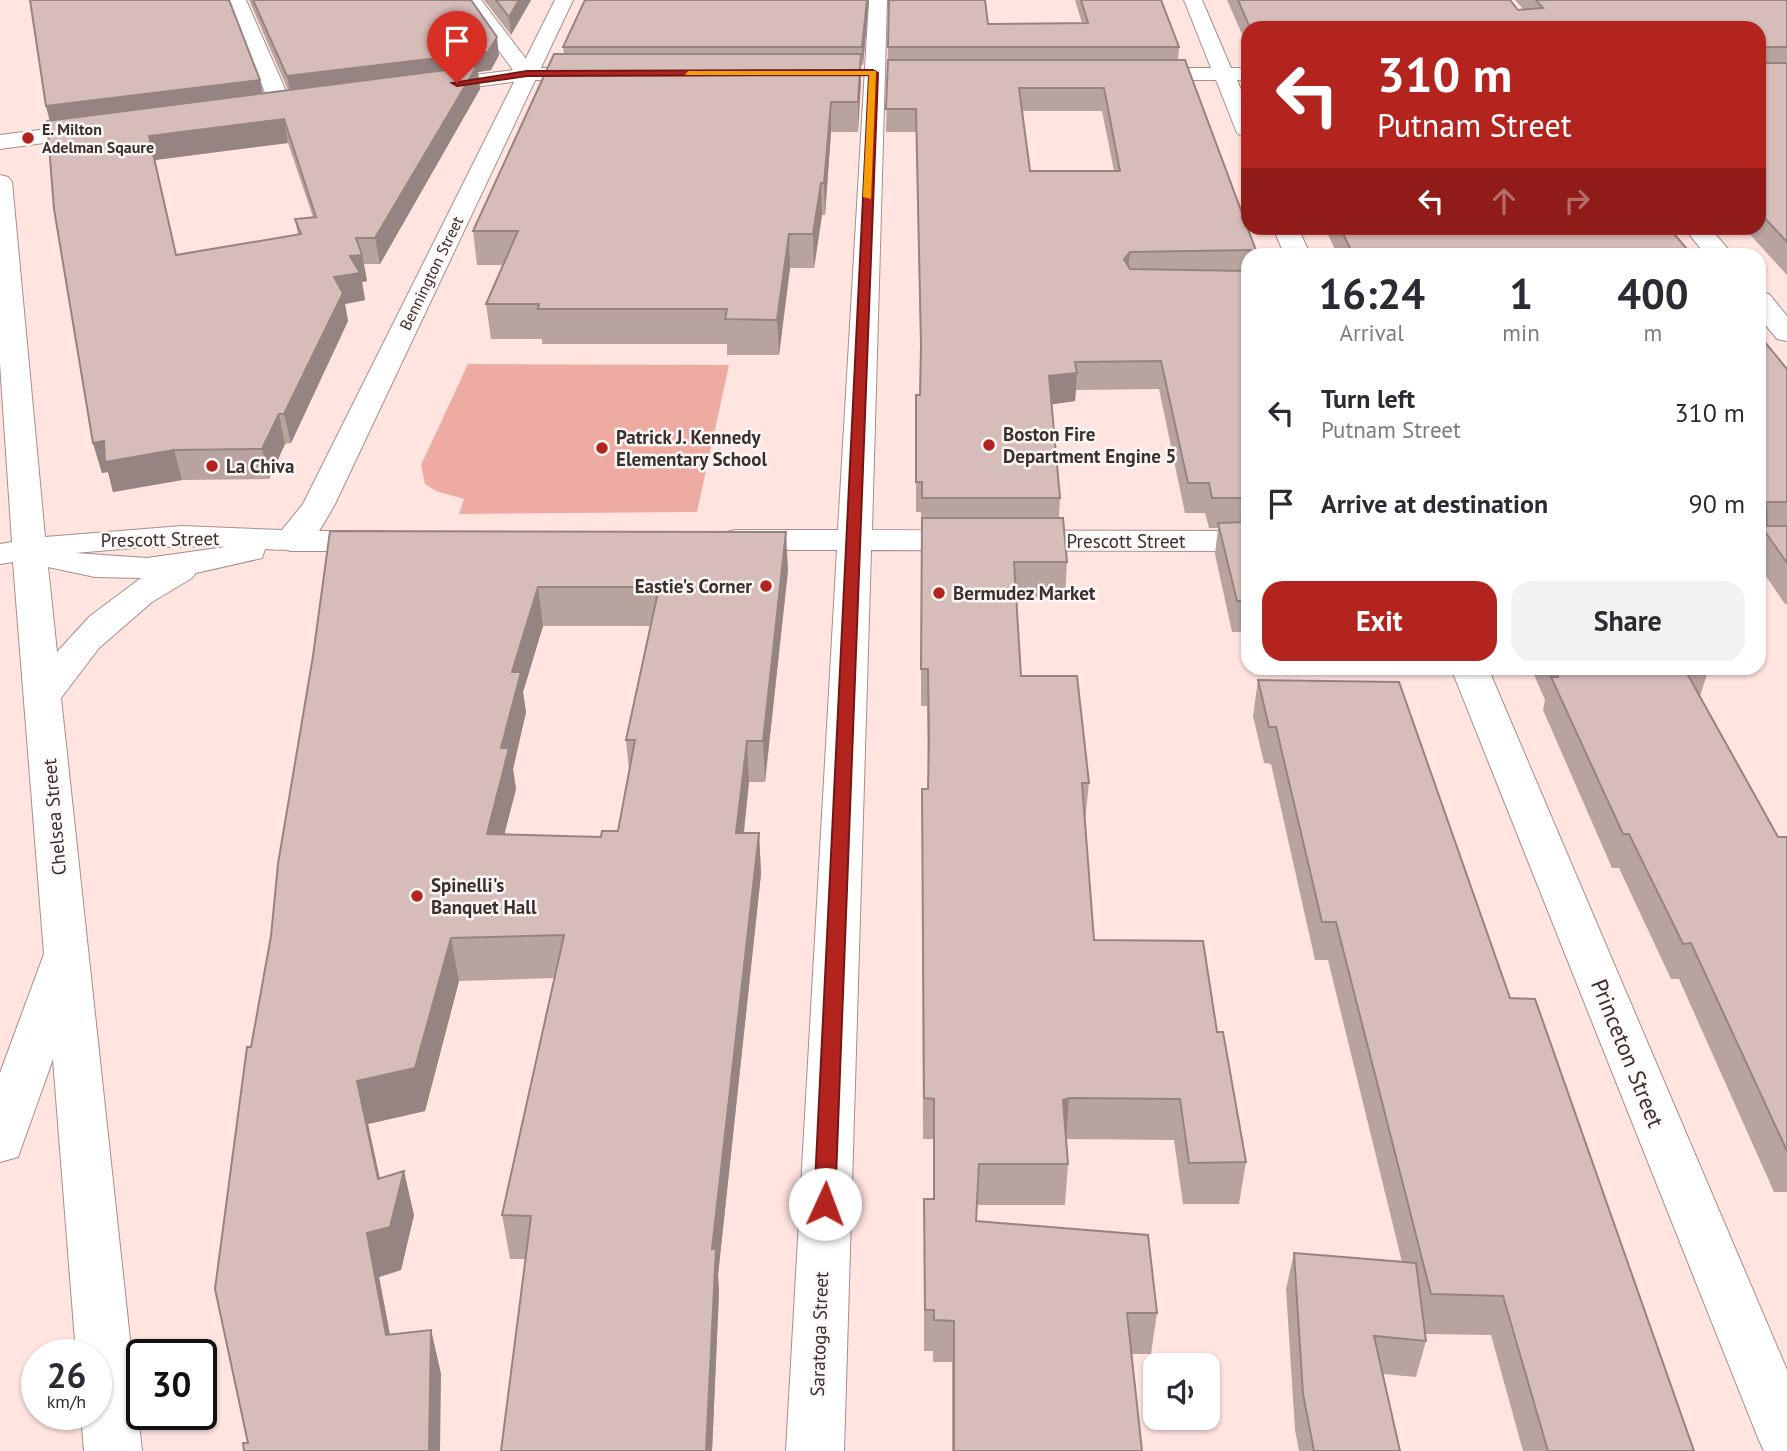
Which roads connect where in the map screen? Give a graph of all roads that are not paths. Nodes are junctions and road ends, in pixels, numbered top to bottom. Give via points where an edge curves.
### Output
1 (237, 0) edge
2 (471, 0) edge
3 (564, 0) edge
4 (878, 0) edge
5 (1193, 0) edge
6 (527, 74) junction
7 (618, 74) edge
8 (1122, 74) edge
9 (1223, 74) junction
10 (1241, 74) edge
11 (401, 90) edge
12 (308, 102) edge
13 (281, 105) junction
14 (254, 109) edge
15 (1241, 116) edge
16 (119, 127) edge
17 (0, 142) edge
18 (0, 182) edge
19 (1766, 308) edge
20 (1787, 333) edge
21 (709, 540) edge
22 (852, 540) junction
23 (291, 541) junction
24 (411, 541) edge
25 (1241, 541) edge
26 (15, 551) edge
27 (199, 564) junction
28 (1472, 675) edge
29 (44, 696) junction
30 (67, 949) junction
31 (0, 1143) edge
32 (1787, 1438) edge
33 (113, 1451) edge
34 (815, 1451) edge

1 - 13 street
2 - 6 street
3 - 6 street, Bennington Street
4 - 22 street, Saratoga Street
5 - 9 street
6 - 7 street
6 - 11 street
6 - 23 street, Bennington Street via 319,503
8 - 9 street
9 - 10 street
9 - 15 street
12 - 13 street
13 - 14 street
16 - 17 street
18 - 26 street, Chelsea Street
19 - 20 street
21 - 22 street, Prescott Street
22 - 25 street, Prescott Street
22 - 34 street, Saratoga Street
23 - 24 street, Prescott Street
23 - 26 street, Prescott Street via 128,538
23 - 27 street, Prescott Street
26 - 27 street, Prescott Street via 88,566
26 - 29 street, Chelsea Street
27 - 29 street via 136,596 104,623
28 - 32 street, Princeton Street
29 - 30 street, Chelsea Street
30 - 31 street
30 - 33 street, Chelsea Street

